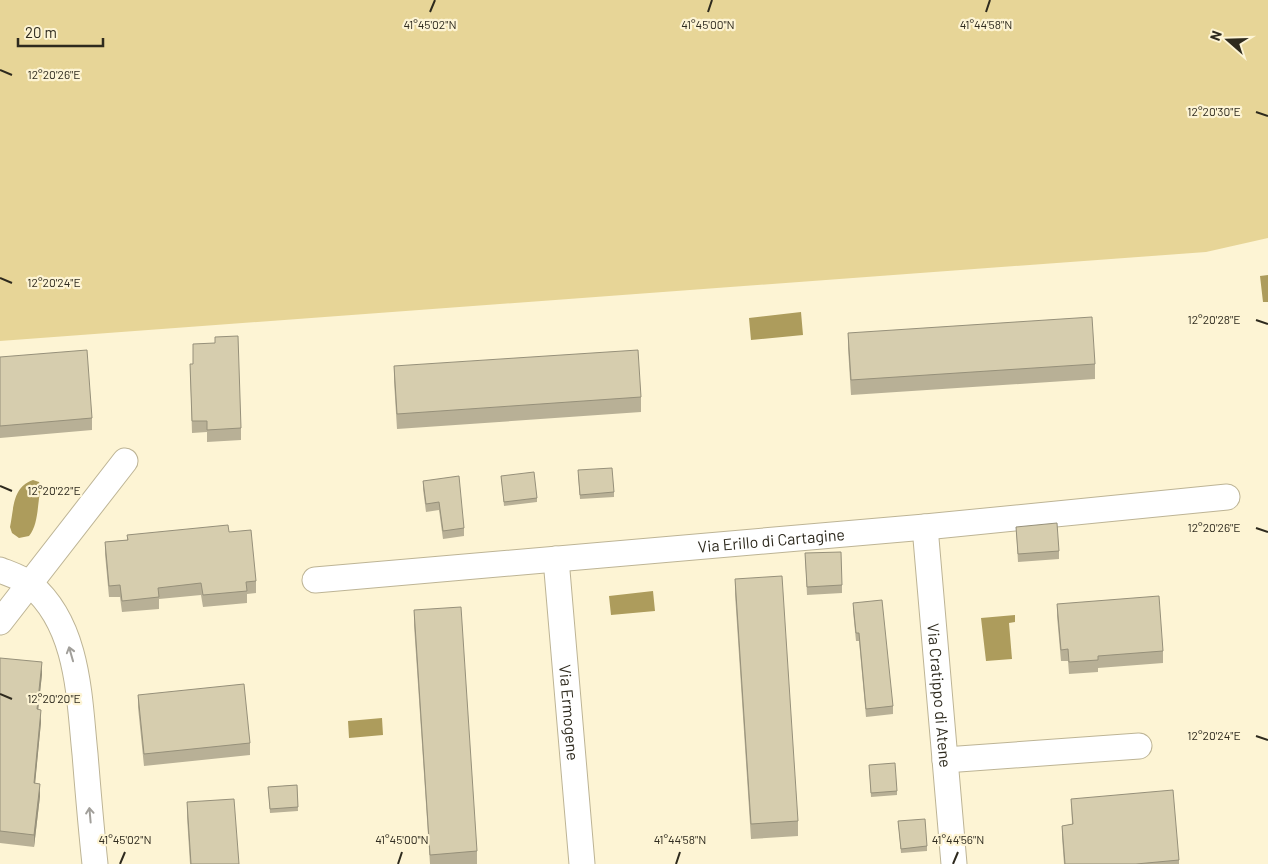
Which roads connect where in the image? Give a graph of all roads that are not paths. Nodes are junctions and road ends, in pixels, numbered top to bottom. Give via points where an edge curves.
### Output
1 (125, 461) dead end
2 (1226, 496) dead end
3 (925, 527) junction
4 (556, 559) junction
5 (0, 570) edge
6 (315, 580) dead end
7 (30, 584) junction
8 (0, 622) edge
9 (1139, 746) dead end
10 (945, 760) junction
11 (95, 864) edge
12 (582, 864) edge
13 (954, 864) edge

1 - 7 street
2 - 3 street, Via Erillo di Cartagine
3 - 4 street, Via Erillo di Cartagine
3 - 10 street, Via Cratippo di Atene
4 - 6 street, Via Erillo di Cartagine
4 - 12 street, Via Ermogene
5 - 7 street
7 - 8 street
11 -> 7 street via 75,666 60,626
9 - 10 street
10 - 13 street, Via Cratippo di Atene

